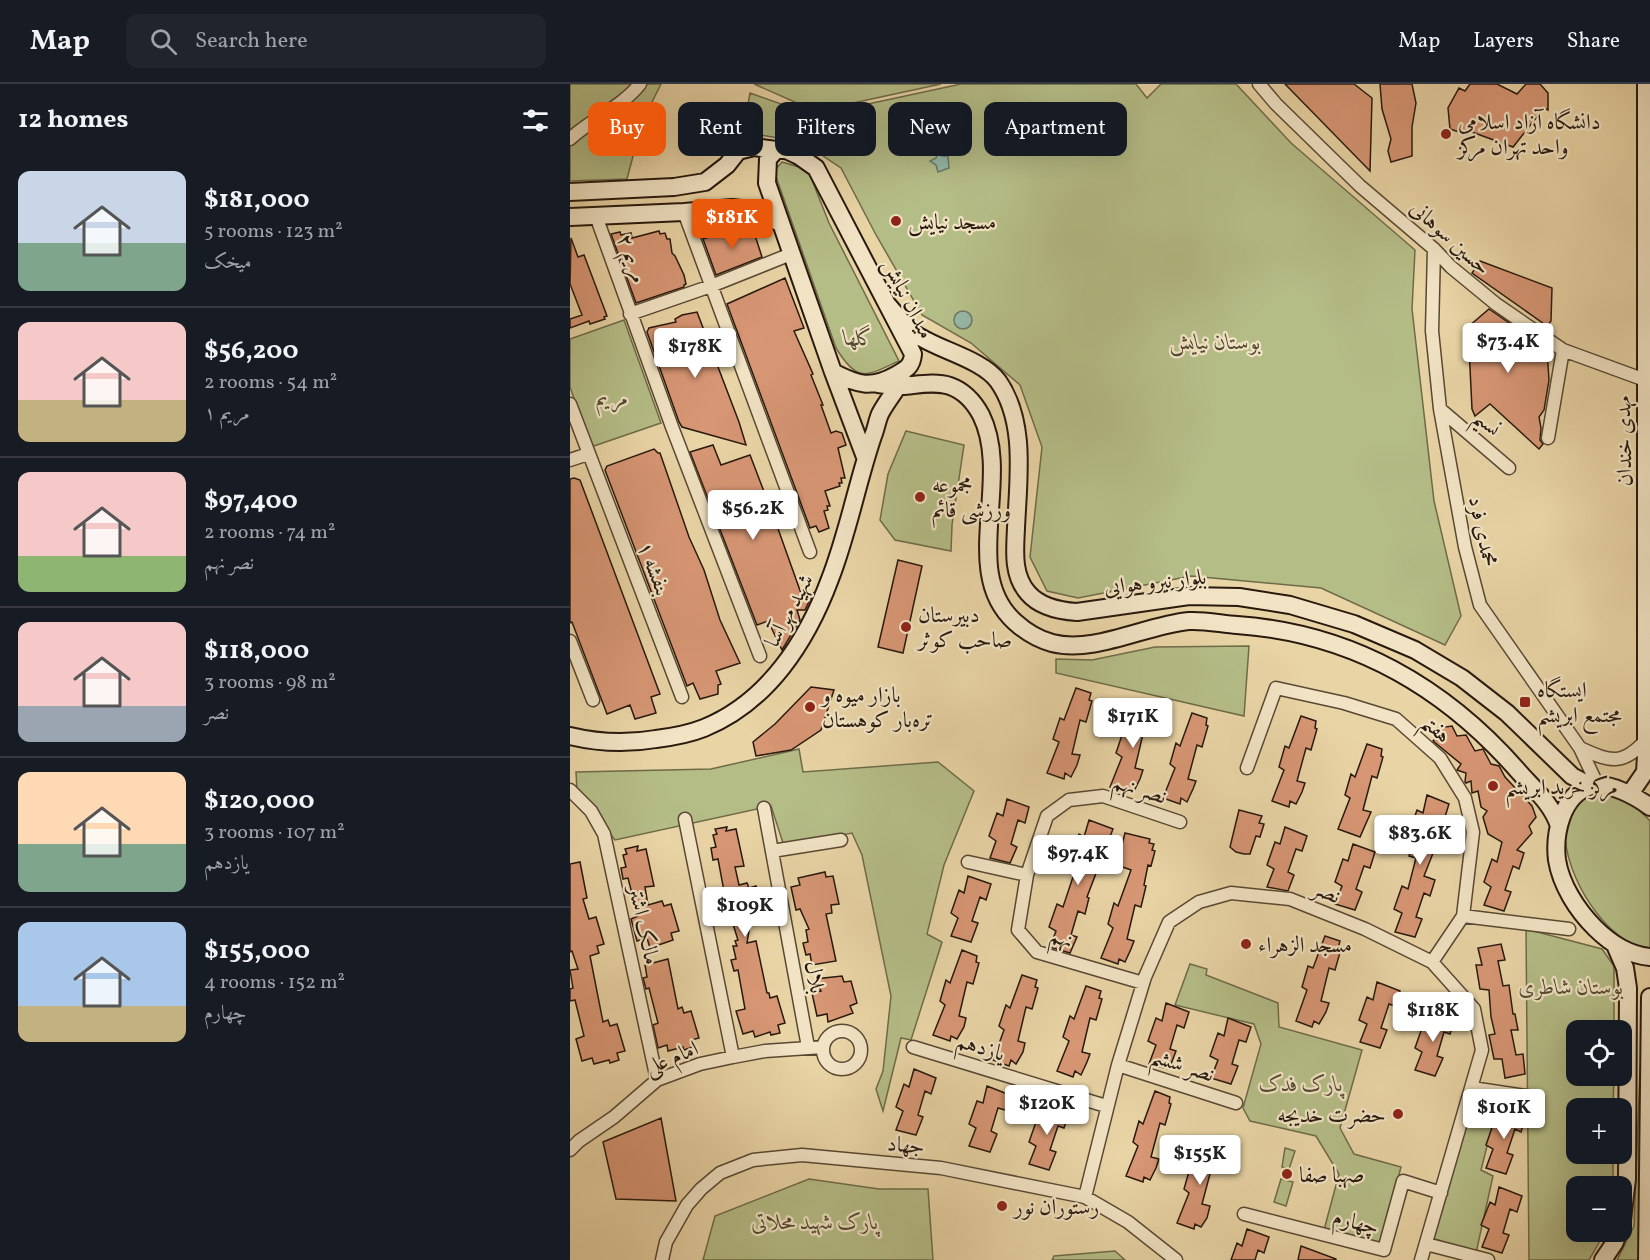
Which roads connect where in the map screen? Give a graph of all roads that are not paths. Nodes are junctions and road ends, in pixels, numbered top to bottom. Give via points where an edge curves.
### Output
1 (640, 84) edge
2 (1259, 84) edge
3 (1646, 84) edge
4 (570, 139) edge
5 (775, 150) edge
6 (775, 151) edge
7 (800, 156) edge
8 (570, 192) edge
9 (684, 212) junction
10 (596, 216) junction
11 (570, 217) edge
12 (781, 224) junction
13 (1434, 249) junction
14 (791, 254) junction
15 (711, 286) junction
16 (887, 304) junction
17 (630, 314) junction
18 (1563, 350) junction
19 (906, 369) junction
20 (833, 372) junction
21 (1645, 380) junction
22 (878, 384) junction
23 (898, 386) junction
24 (570, 404) edge
25 (1440, 409) junction
26 (1548, 438) dead end
27 (588, 454) junction
28 (866, 458) junction
29 (570, 460) edge
30 (1509, 468) dead end
31 (810, 552) dead end
32 (570, 641) edge
33 (760, 656) dead end
34 (682, 698) dead end
35 (593, 700) dead end
36 (1648, 710) edge
37 (570, 736) edge
38 (1646, 740) junction
39 (1580, 748) junction
40 (1247, 768) dead end
41 (1595, 786) junction
42 (570, 790) edge
43 (1630, 794) junction
44 (1650, 807) edge
45 (764, 808) dead end
46 (685, 819) dead end
47 (1180, 822) dead end
48 (1559, 826) junction
49 (842, 840) dead end
50 (772, 851) junction
51 (968, 862) dead end
52 (1027, 875) junction
53 (1463, 916) junction
54 (1569, 929) dead end
55 (1615, 945) junction
56 (1650, 957) edge
57 (1432, 962) junction
58 (1143, 983) junction
59 (1649, 1003) edge
60 (1628, 1009) junction
61 (808, 1047) junction
62 (823, 1047) dead end
63 (913, 1047) dead end
64 (733, 1057) junction
65 (1118, 1065) junction
66 (657, 1080) junction
67 (1472, 1088) junction
68 (1533, 1097) dead end
69 (1236, 1103) dead end
70 (1106, 1106) junction
71 (573, 1144) edge
72 (1627, 1176) edge
73 (1441, 1192) junction
74 (1084, 1197) junction
75 (1244, 1214) dead end
76 (1615, 1242) edge
77 (1426, 1244) junction
78 (662, 1260) edge
79 (1176, 1260) edge
80 (1421, 1260) edge
81 (1488, 1260) edge
82 (1603, 1260) edge
83 (1647, 1260) edge

1 - 4 street
2 - 13 street, حسین سوهانی via 1360,186
3 - 21 main road, مهدی خندان
5 - 8 main road, میدان نیایش via 754,147 738,151 705,182
6 - 12 main road via 768,159 767,183
7 - 16 main road, میدان نیایش via 816,168
9 - 10 main road
9 - 12 main road via 732,208 760,211
9 - 15 street
10 - 11 main road
10 - 17 street, مریم ۲
12 - 14 main road
13 - 18 street, حسین سوهانی via 1496,304
13 - 25 street, محمدی فرد via 1432,331
14 - 15 street
14 - 20 main road
15 - 17 street
15 - 31 street
16 - 19 main road, میدان نیایش via 914,354
16 - 41 main road, بلوار نیرو هوایی via 914,333 972,361 997,380 1012,410 1018,439 1016,568 1027,593 1042,604 1077,612 1189,596 1239,597 1290,605 1354,624 1414,650 1462,678 1507,713 1572,776
17 - 33 street, مریم ۲
18 - 21 street, حسین سوهانی
18 - 26 street
19 - 22 main road, میدان نیایش
19 - 23 main road, شهید مهرآسا
20 - 22 main road via 850,381
20 - 28 main road
21 - 36 main road, مهدی خندان
22 - 23 main road, بلوار نیرو هوایی
23 - 28 main road, شهید مهرآسا via 880,414
23 - 48 main road, بلوار نیرو هوایی via 949,385 963,392 978,409 992,453 989,579 1003,611 1030,634 1070,645 1190,621 1267,627 1351,649 1394,669 1466,718 1497,746 1550,807
24 - 27 street, بنفشه ۱
25 - 30 street, نسیم
25 - 39 street, محمدی فرد via 1465,547 1480,605
27 - 29 street
27 - 34 street, بنفشه ۱
28 - 37 main road, شهید مهرآسا via 826,589 804,637 769,682 732,714 694,731 616,743
32 - 35 street
36 - 38 main road, مهدی خندان
38 - 39 street via 1634,753 1613,761
38 - 43 main road, مهدی خندان via 1645,772
39 - 41 street, محمدی فرد
40 - 53 street, هفتم via 1276,688 1395,719 1440,758 1465,798 1473,832
41 - 43 main road, بلوار نیرو هوایی
41 - 48 main road via 1569,802
42 - 66 street, مالک اشتر via 591,811 604,834
43 - 44 main road, بلوار نیرو هوایی
45 - 50 street, بلال
46 - 64 street
47 - 52 street, نصر نهم via 1103,796 1069,800 1047,816
48 - 55 main road via 1557,861 1566,886 1588,921
49 - 50 street
50 - 61 street, بلال
51 - 52 street
52 - 58 street, نهم via 1018,930 1037,952
53 - 54 street
53 - 57 street, هفتم
55 - 56 main road
55 - 60 main road via 1625,968
57 - 58 street, نصر via 1290,899 1231,893 1199,902 1169,922
57 - 67 street, نصر via 1474,1009 1482,1050
58 - 65 street, نصر
59 - 60 main road
59 - 83 main road
60 - 72 main road
61 - 62 street, امام علی
61 - 64 street, امام علی
63 - 70 street, یازدهم
64 - 66 street, امام علی
65 - 69 street, نصر ششم
65 - 70 street, نصر
66 - 71 street, امام علی via 614,1117
67 - 68 street
67 - 73 street, نصر
70 - 74 street, نصر
73 - 75 street, چهارم via 1403,1181 1384,1250
73 - 77 street, نصر
74 - 78 street, جهاد via 941,1168 802,1155 764,1158 720,1173 701,1189 666,1242
74 - 79 street, جهاد via 1128,1222
76 - 82 main road
77 - 80 street, نصر
77 - 81 street

